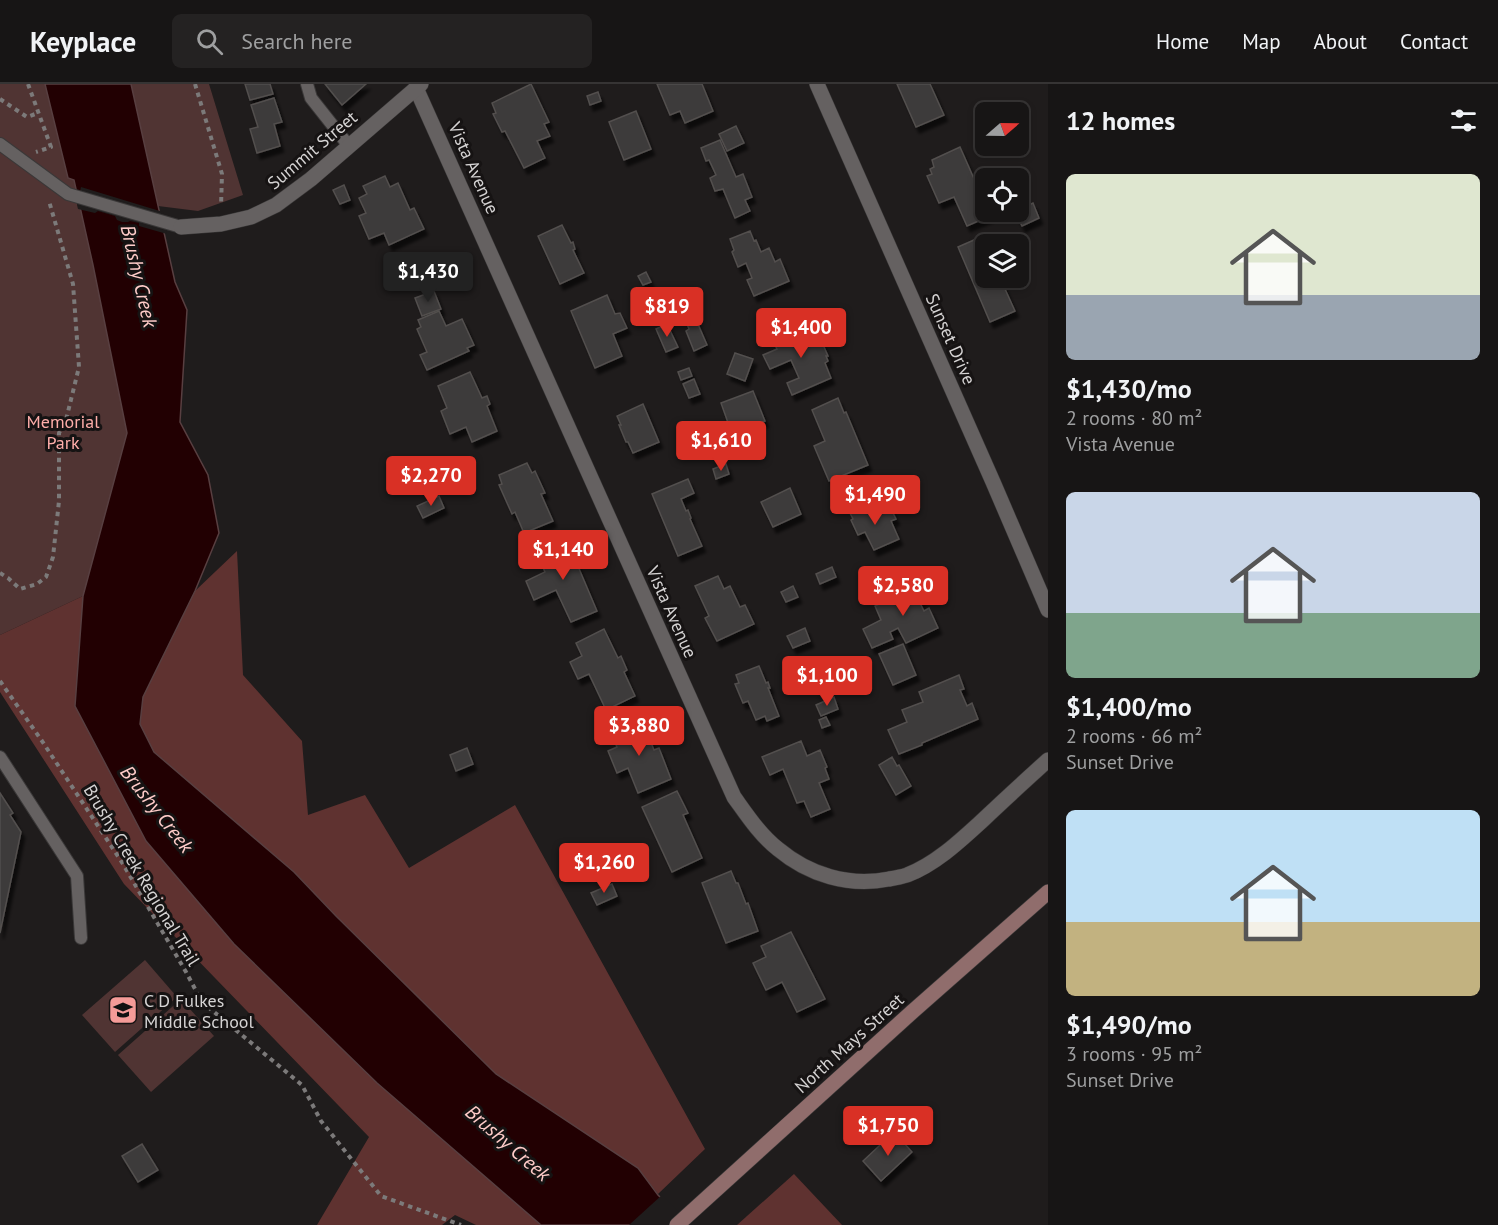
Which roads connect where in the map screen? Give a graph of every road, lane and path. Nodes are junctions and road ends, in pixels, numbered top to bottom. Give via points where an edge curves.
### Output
1 (28, 84) edge
2 (195, 84) edge
3 (307, 84) edge
4 (817, 84) edge
5 (418, 86) edge
6 (0, 99) edge
7 (39, 113) junction
8 (0, 144) edge
9 (349, 146) junction
10 (51, 147) dead end
11 (42, 174) junction
12 (221, 224) junction
13 (181, 227) joint
14 (0, 573) edge
15 (1048, 610) edge
16 (0, 681) edge
17 (0, 757) edge
18 (1048, 760) edge
19 (1048, 892) edge
20 (81, 938) dead end
21 (460, 1225) edge
22 (676, 1225) edge

1 - 7 path
2 - 12 path via 222,174
3 - 9 lane via 311,98
4 - 15 street, Sunset Drive
5 - 9 street, Summit Street
5 - 18 street, Vista Avenue via 734,797 755,826 776,848 825,876 877,881 906,875 955,845
6 - 7 path via 27,117
7 - 10 path
8 - 11 lane
9 - 12 street, Summit Street via 276,205 251,217
11 - 13 lane via 68,194
11 - 14 path via 73,284 79,367 59,433 59,501 53,557 46,577 20,589
12 - 13 street, Summit Street
16 - 21 path, Brushy Creek Regional Trail via 123,864 202,1002 302,1085 321,1121 381,1196
17 - 20 lane via 77,876
19 - 22 main road, North Mays Street

